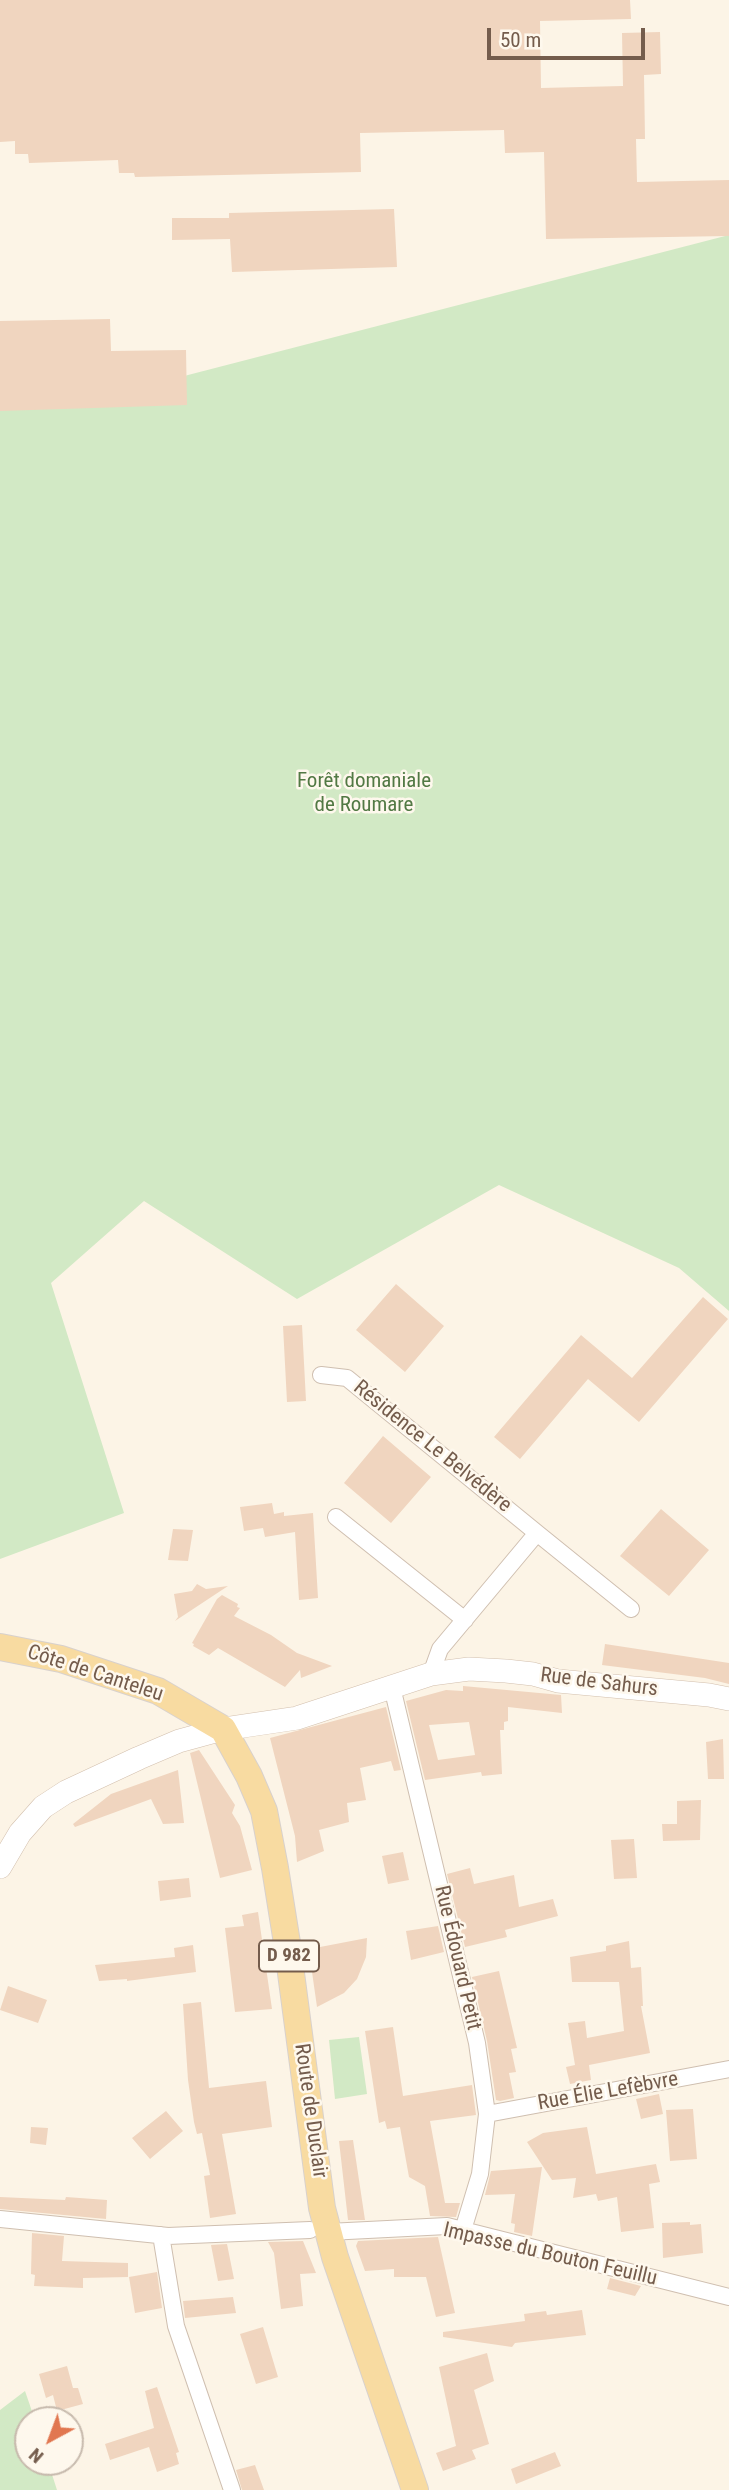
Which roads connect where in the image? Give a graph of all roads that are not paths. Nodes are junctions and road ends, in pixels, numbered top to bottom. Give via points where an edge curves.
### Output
1 (321, 1375) dead end
2 (336, 1517) dead end
3 (537, 1533) junction
4 (631, 1609) dead end
5 (465, 1620) junction
6 (0, 1647) edge
7 (431, 1674) junction
8 (392, 1687) junction
9 (729, 1699) edge
10 (223, 1729) junction
11 (0, 1867) edge
12 (729, 2069) edge
13 (487, 2114) junction
14 (0, 2219) edge
15 (463, 2230) junction
16 (319, 2231) junction
17 (161, 2235) junction
18 (729, 2297) edge
19 (232, 2490) edge
20 (415, 2490) edge

1 - 3 street, Résidence Le Belvédère via 347,1378
2 - 5 street
3 - 4 street, Résidence Le Belvédère
3 - 5 street
5 - 7 street via 440,1649
6 - 10 main road, Côte de Canteleu via 61,1660 159,1691
7 - 8 street, Rue de Sahurs
7 - 9 street, Rue de Sahurs via 469,1669 533,1674 558,1681
8 - 10 street, Rue de Sahurs via 297,1718
8 - 13 street, Rue Édouard Petit via 477,2043
10 - 11 street, Rue de Sahurs via 179,1741 66,1792 26,1825
10 - 16 main road, Route de Duclair / D 982 via 264,1811 287,1943 322,2208
12 - 13 street, Rue Élie Lefèbvre
13 - 15 street, Rue Édouard Petit via 480,2174
14 - 17 street, Impasse du Bouton Feuillu
15 - 16 street, Impasse du Bouton Feuillu via 447,2226
15 - 18 street, Impasse du Bouton Feuillu
16 - 17 street, Impasse du Bouton Feuillu
16 - 20 main road, Route de Duclair / D 982
17 - 19 street via 176,2326

